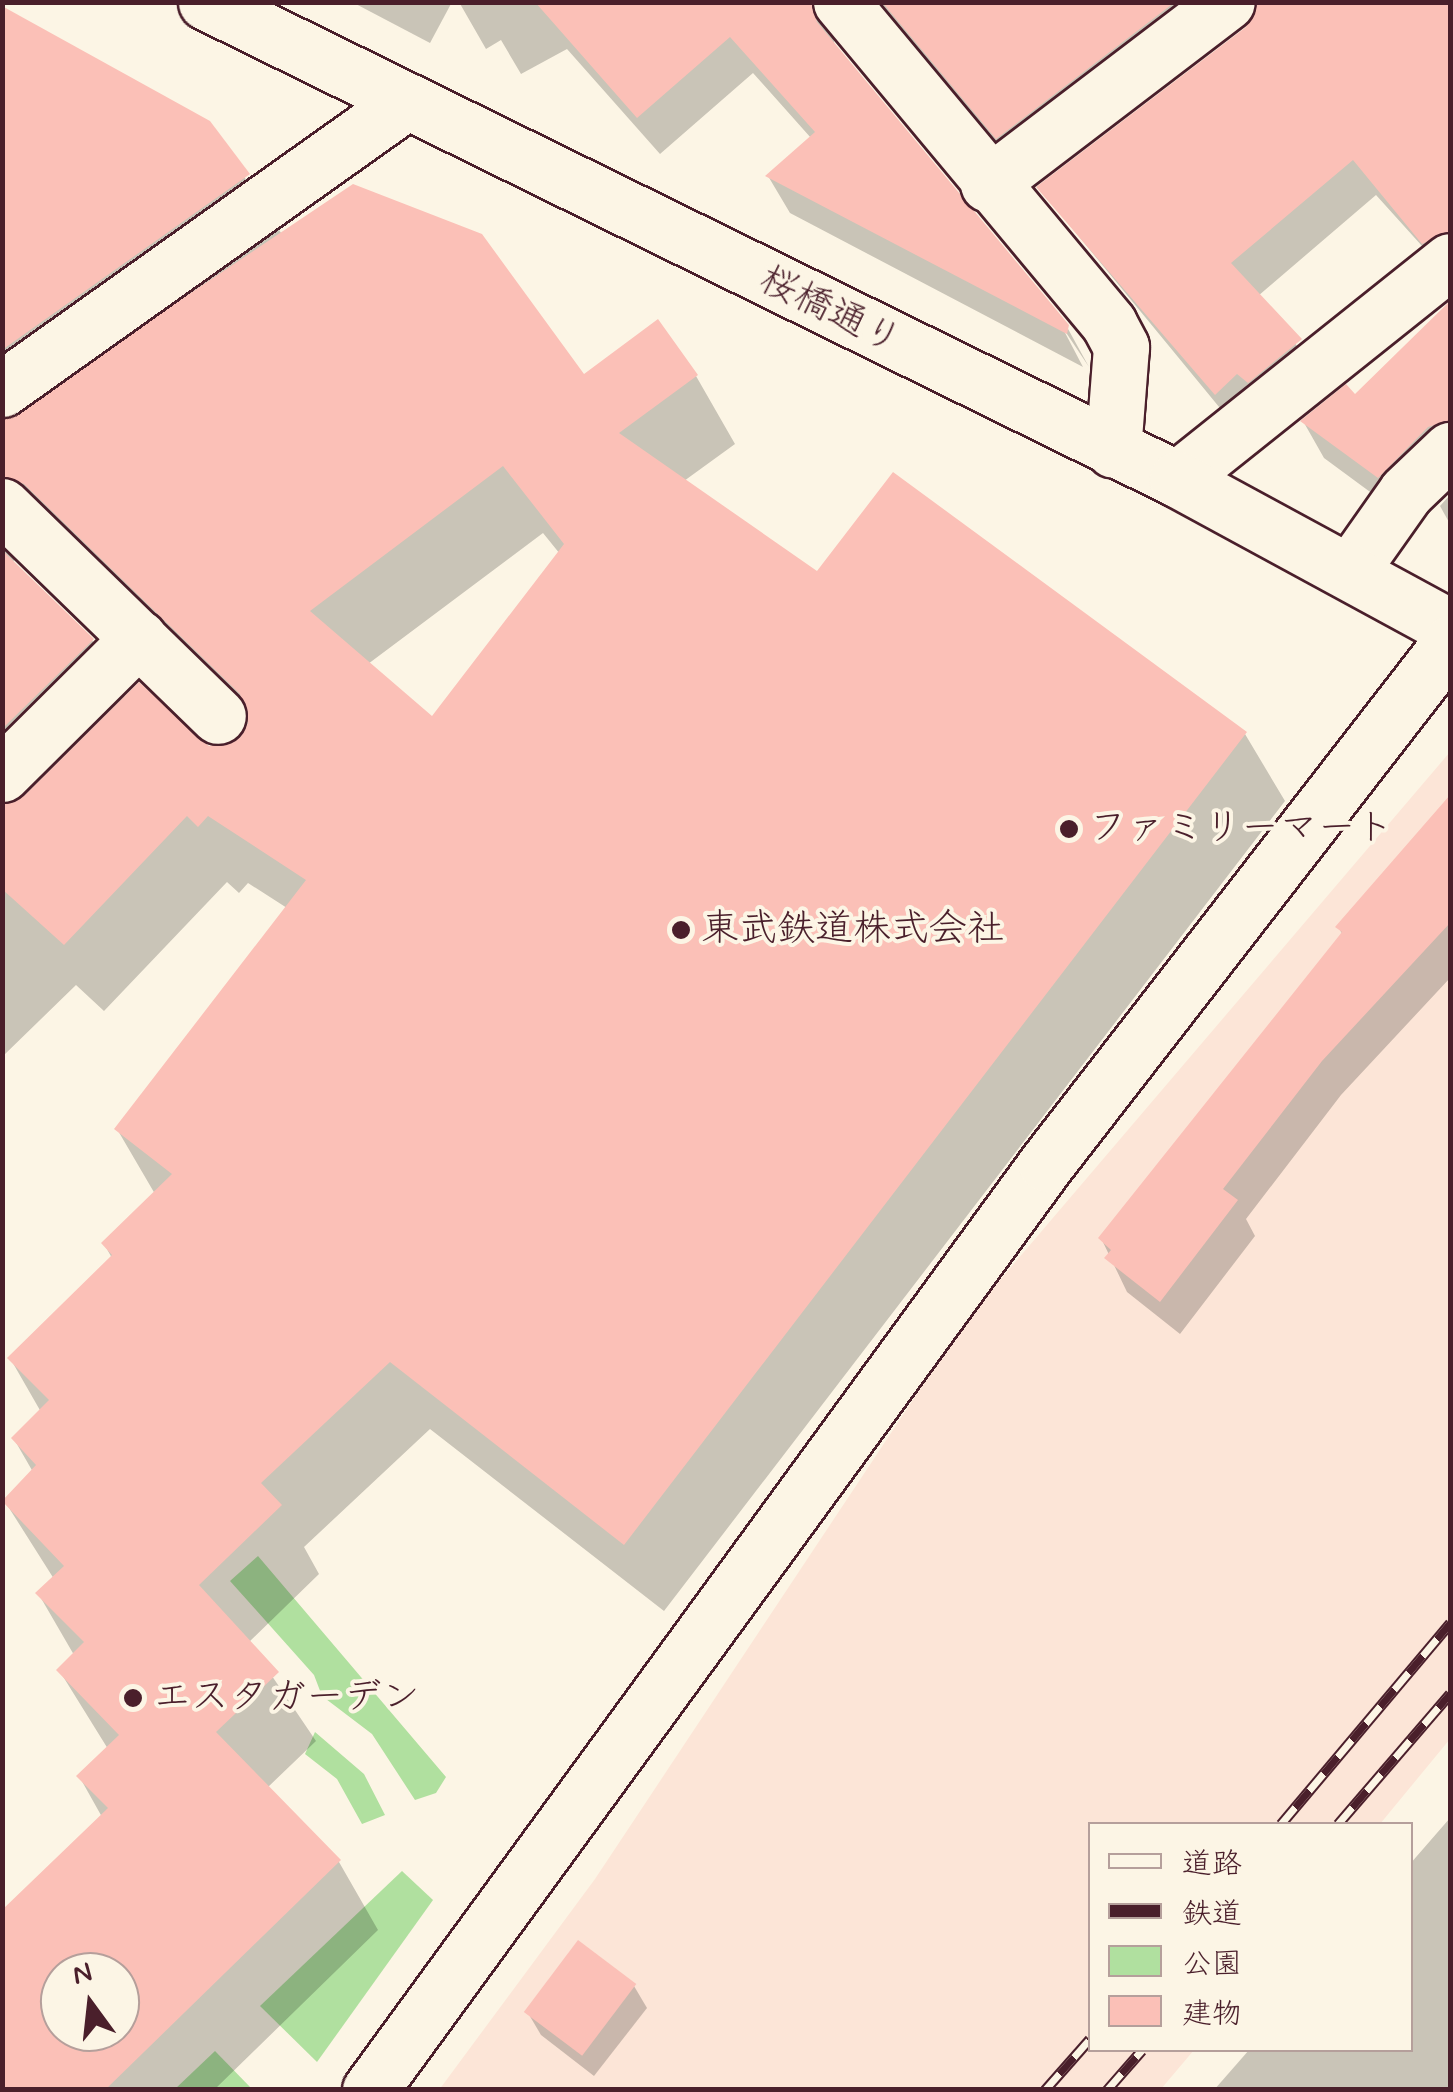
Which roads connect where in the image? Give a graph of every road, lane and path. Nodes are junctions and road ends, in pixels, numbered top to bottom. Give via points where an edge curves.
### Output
1 (206, 2) edge
2 (841, 2) edge
3 (1225, 3) edge
4 (407, 101) junction
5 (988, 184) junction
6 (1450, 261) edge
7 (2, 389) edge
8 (1112, 450) junction
9 (1450, 450) edge
10 (1178, 479) junction
11 (2, 506) edge
12 (1351, 570) junction
13 (1450, 627) edge
14 (139, 638) junction
15 (1450, 642) edge
16 (218, 716) dead end
17 (2, 774) edge
18 (370, 2090) edge

1 - 4 street, 桜橋通り
2 - 5 street
3 - 5 street
4 - 7 street
4 - 8 street, 桜橋通り
5 - 8 street via 1121,347
6 - 10 street
8 - 10 street, 桜橋通り
9 - 12 street via 1406,492
10 - 12 street, 桜橋通り
11 - 14 street
12 - 13 street, 桜橋通り
14 - 16 street
14 - 17 street
15 - 18 street via 1046,1164

